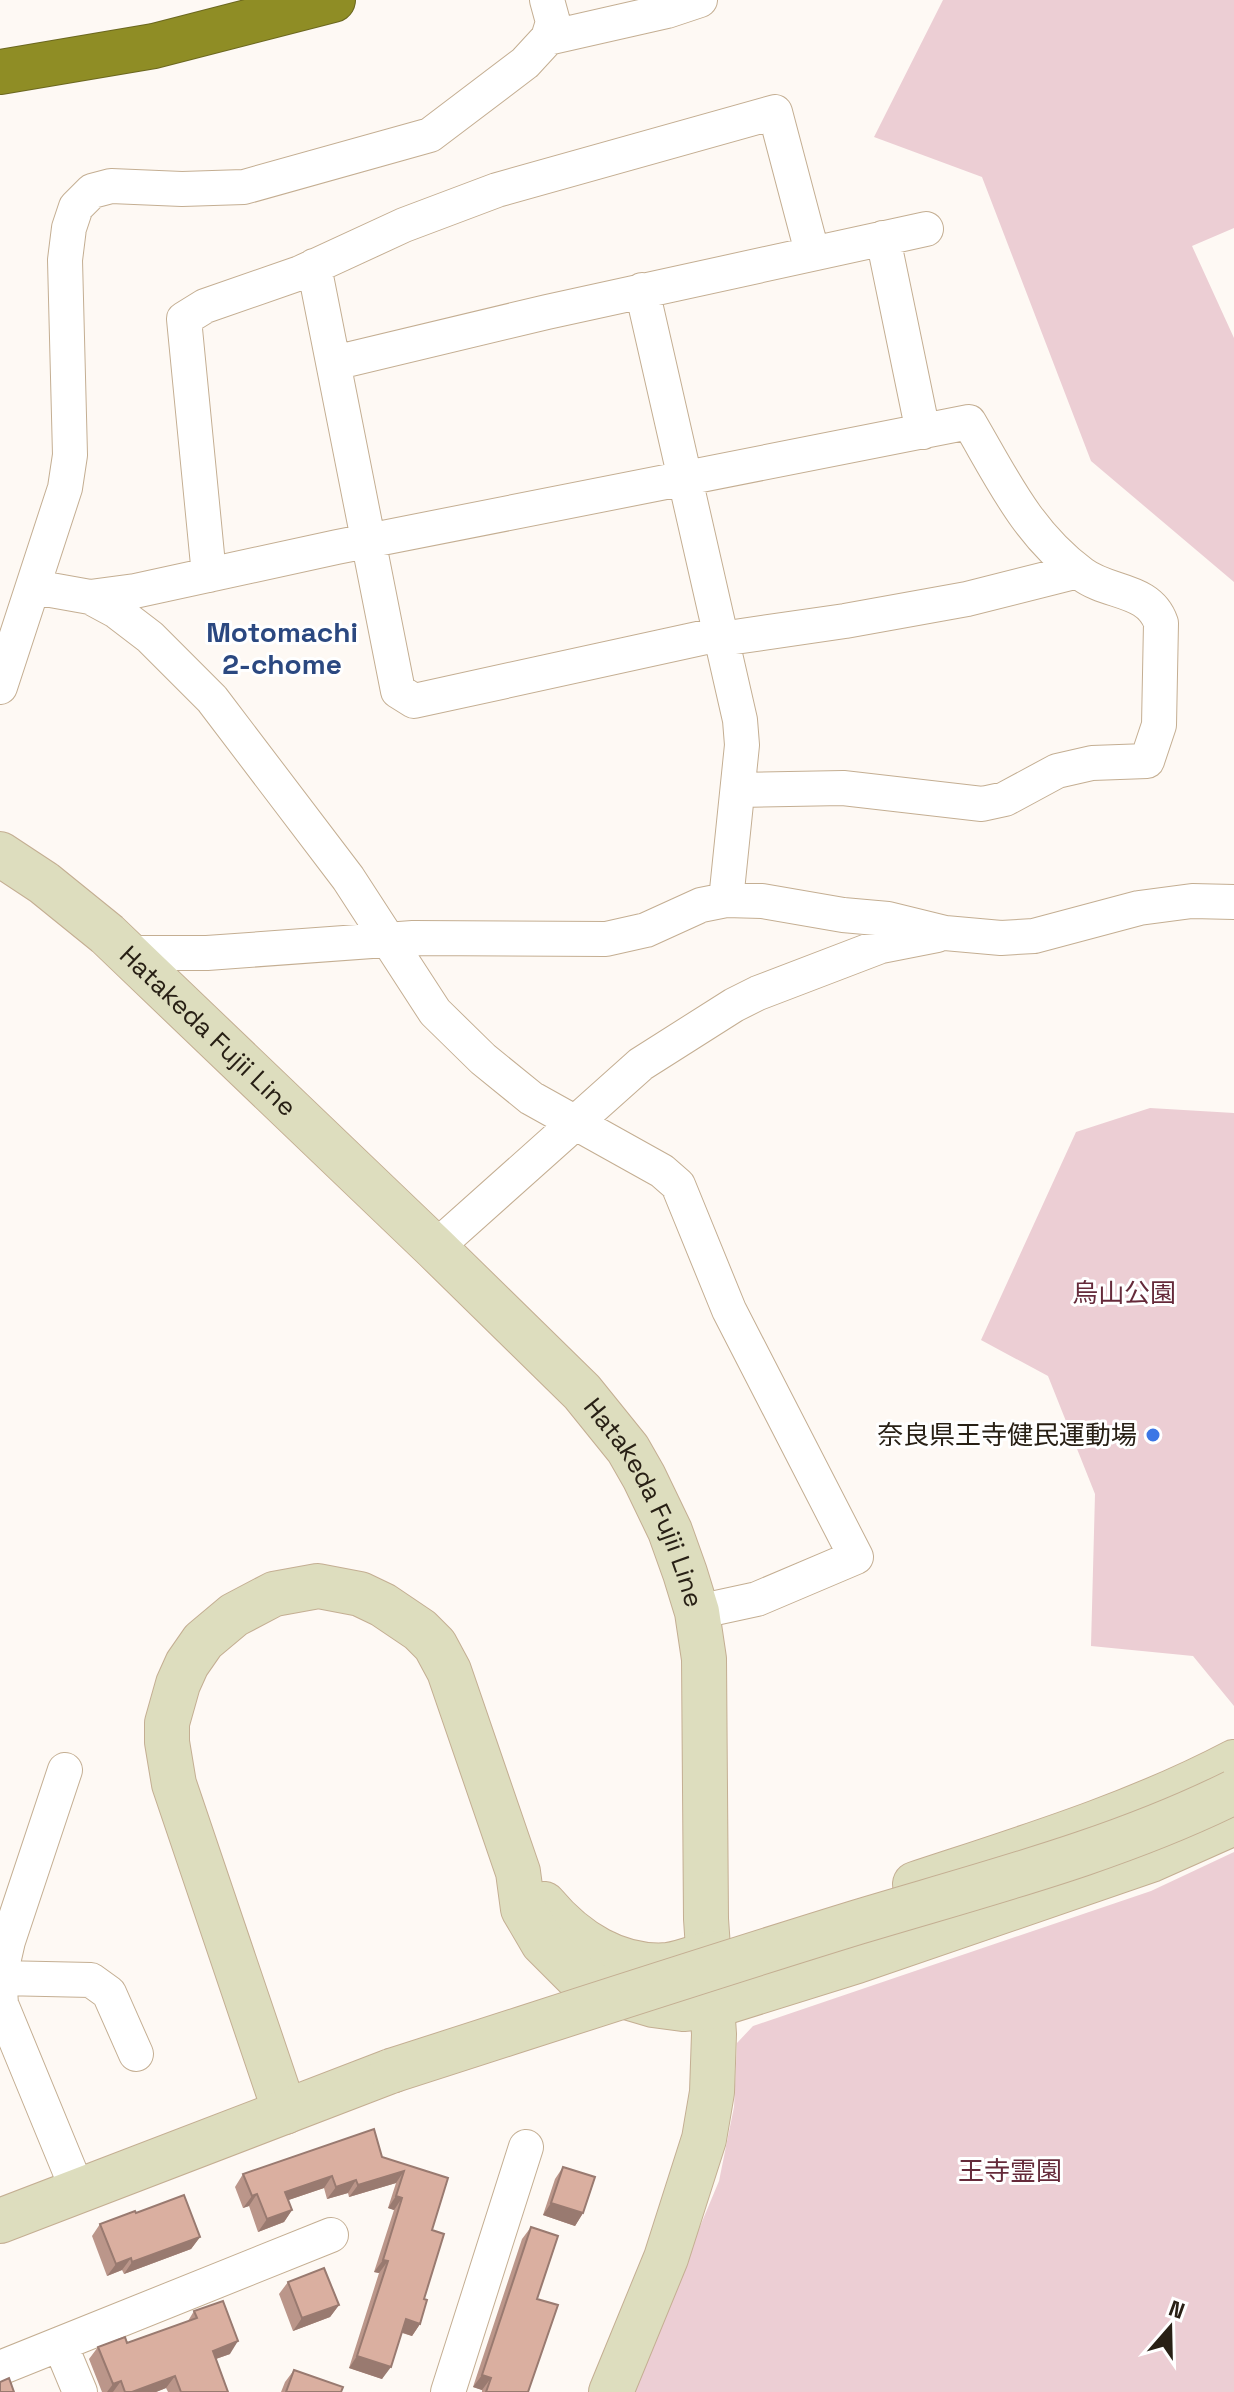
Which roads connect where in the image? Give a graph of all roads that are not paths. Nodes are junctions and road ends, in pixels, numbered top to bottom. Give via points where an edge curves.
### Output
1 (333, 0) edge
2 (547, 0) edge
3 (700, 0) edge
4 (548, 38) junction
5 (0, 72) edge
6 (926, 229) dead end
7 (883, 238) junction
8 (812, 252) junction
9 (314, 266) junction
10 (642, 290) junction
11 (334, 363) junction
12 (923, 432) junction
13 (685, 478) junction
14 (368, 541) junction
15 (1078, 571) junction
16 (209, 575) junction
17 (34, 587) junction
18 (90, 597) junction
19 (721, 636) junction
20 (0, 687) edge
21 (738, 790) junction
22 (0, 854) edge
23 (726, 900) junction
24 (1234, 902) edge
25 (945, 933) junction
26 (388, 940) junction
27 (127, 953) junction
28 (574, 1122) junction
29 (435, 1248) junction
30 (697, 1612) junction
31 (1234, 1762) edge
32 (65, 1770) dead end
33 (1234, 1792) edge
34 (1234, 1823) edge
35 (518, 1872) junction
36 (708, 1953) junction
37 (0, 1977) edge
38 (0, 1990) edge
39 (713, 2006) junction
40 (136, 2054) dead end
41 (285, 2112) junction
42 (526, 2147) dead end
43 (78, 2191) junction
44 (0, 2221) edge
45 (331, 2235) dead end
46 (60, 2344) junction
47 (0, 2368) edge
48 (80, 2392) edge
49 (448, 2392) edge
50 (611, 2392) edge

1 - 5 highway via 154,46
2 - 4 street via 553,22
3 - 4 street
4 - 17 street via 525,63 430,135 244,187 111,186 92,191 76,207 65,260 70,455
6 - 7 street
7 - 8 street
7 - 12 street
8 - 9 street via 775,112 497,190
8 - 10 street
9 - 11 street
9 - 16 street via 205,306 184,319
10 - 11 street
10 - 13 street
11 - 14 street
12 - 13 street
12 - 15 street via 969,422 1036,532
13 - 14 street
13 - 19 street
14 - 16 street
14 - 19 street via 398,691 414,701
15 - 19 street via 967,599
15 - 21 street via 1143,598 1157,610 1159,725 1147,761 1092,763 1057,771 1005,799 982,804 843,788
16 - 18 street
17 - 18 street
17 - 20 street
18 - 26 street via 150,637 212,699 348,878
19 - 21 street via 740,720
21 - 23 street
22 - 27 street, Hatakeda Fujii Line via 44,883
23 - 25 street via 888,919
23 - 26 street via 606,939
24 - 25 street via 1139,908 1034,936
25 - 28 street via 881,946 734,1005 641,1064
26 - 27 street
26 - 28 street via 435,1012 483,1059 531,1098
27 - 29 street, Hatakeda Fujii Line
28 - 29 street
28 - 30 street via 678,1185 729,1310 856,1557 757,1599
29 - 30 street, Hatakeda Fujii Line via 559,1367 628,1449 657,1499
30 - 36 street, Hatakeda Fujii Line via 704,1659
31 - 36 street via 1130,1811
32 - 37 street
33 - 41 street, bridge via 1085,1853 391,2071
34 - 39 street via 1151,1860
35 - 36 street via 553,1915 599,1951 630,1962 668,1965
35 - 39 street via 523,1909 543,1943 577,1977 653,2005
35 - 41 street via 449,1671 435,1645 403,1617 360,1594 318,1586 255,1602 203,1641 187,1664 167,1723 170,1765
36 - 39 street, Hatakeda Fujii Line
37 - 40 street via 91,1980 109,1993
38 - 43 street via 1,2004
39 - 50 street, Hatakeda Fujii Line via 712,2092 704,2139 666,2258
41 - 43 street
42 - 49 street
43 - 44 street
45 - 46 street
46 - 47 street
46 - 48 street

